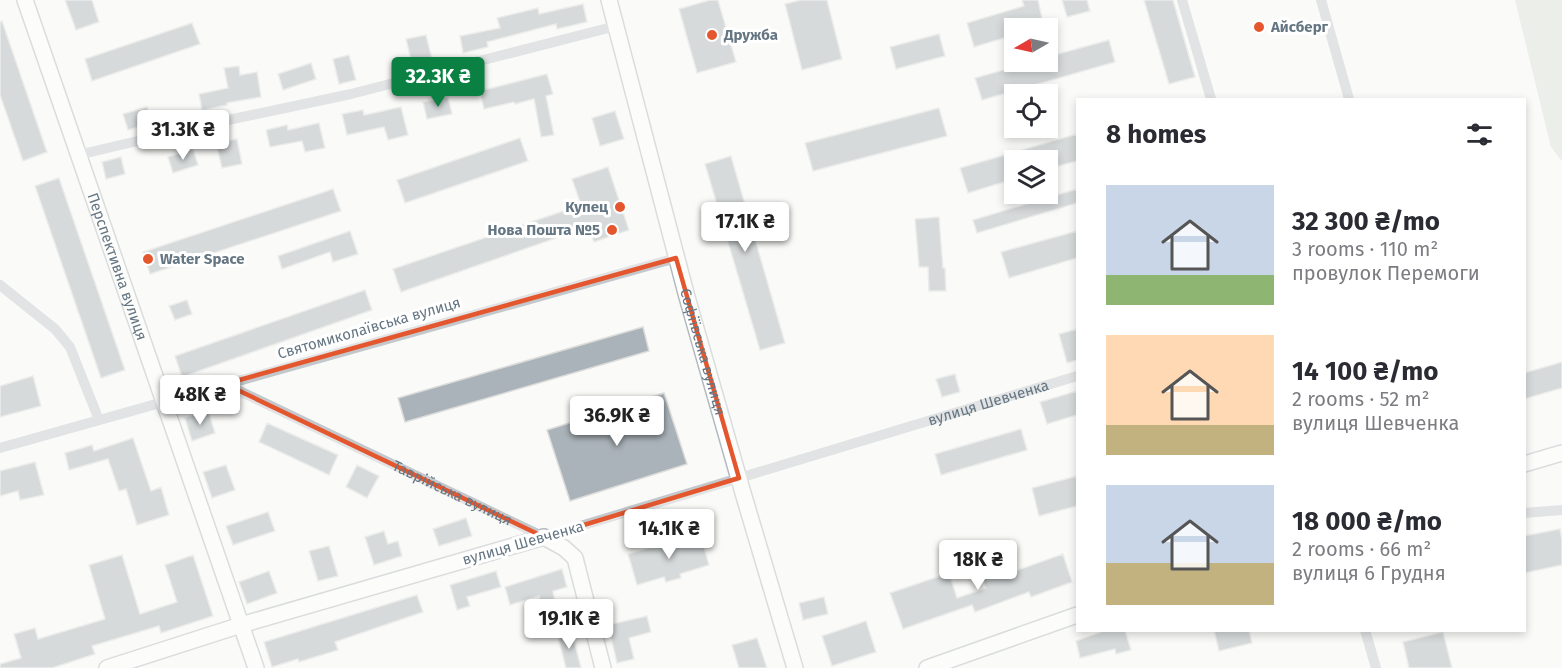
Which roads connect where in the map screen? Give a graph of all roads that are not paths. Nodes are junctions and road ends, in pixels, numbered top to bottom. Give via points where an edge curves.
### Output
1 (25, 0) edge
2 (609, 0) edge
3 (1182, 0) edge
4 (1321, 0) edge
5 (616, 26) junction
6 (1211, 98) edge
7 (1349, 98) edge
8 (78, 155) junction
9 (676, 258) junction
10 (0, 285) edge
11 (1076, 376) edge
12 (225, 384) junction
13 (164, 401) junction
14 (99, 420) junction
15 (0, 448) edge
16 (1562, 453) edge
17 (1526, 463) edge
18 (739, 478) junction
19 (1562, 510) edge
20 (1526, 513) edge
21 (544, 537) junction
22 (1076, 615) edge
23 (241, 625) junction
24 (1366, 632) edge
25 (107, 668) edge
26 (256, 668) edge
27 (603, 668) edge
28 (795, 668) edge
29 (927, 668) edge
30 (1376, 668) edge

1 - 8 street, Перспективна вулиця
2 - 5 street, Софіївська вулиця
3 - 6 street
4 - 7 street
5 - 8 street via 351,94
5 - 9 street, Софіївська вулиця
8 - 13 street, Перспективна вулиця
9 - 12 street, Святомиколаївська вулиця
9 - 18 street, Софіївська вулиця
10 - 14 street via 70,347
11 - 18 street, вулиця Шевченка
12 - 13 street, Святомиколаївська вулиця
12 - 21 street, Таврійська вулиця
13 - 14 street, Святомиколаївська вулиця
13 - 23 street, Перспективна вулиця
14 - 15 street, Святомиколаївська вулиця
16 - 17 street
18 - 21 street, вулиця Шевченка
18 - 28 street, Софіївська вулиця
19 - 20 street
21 - 23 street, вулиця Шевченка
21 - 27 street, Таврійська вулиця via 575,558
22 - 29 street
23 - 25 street, вулиця Шевченка
23 - 26 street, Перспективна вулиця
24 - 30 street

